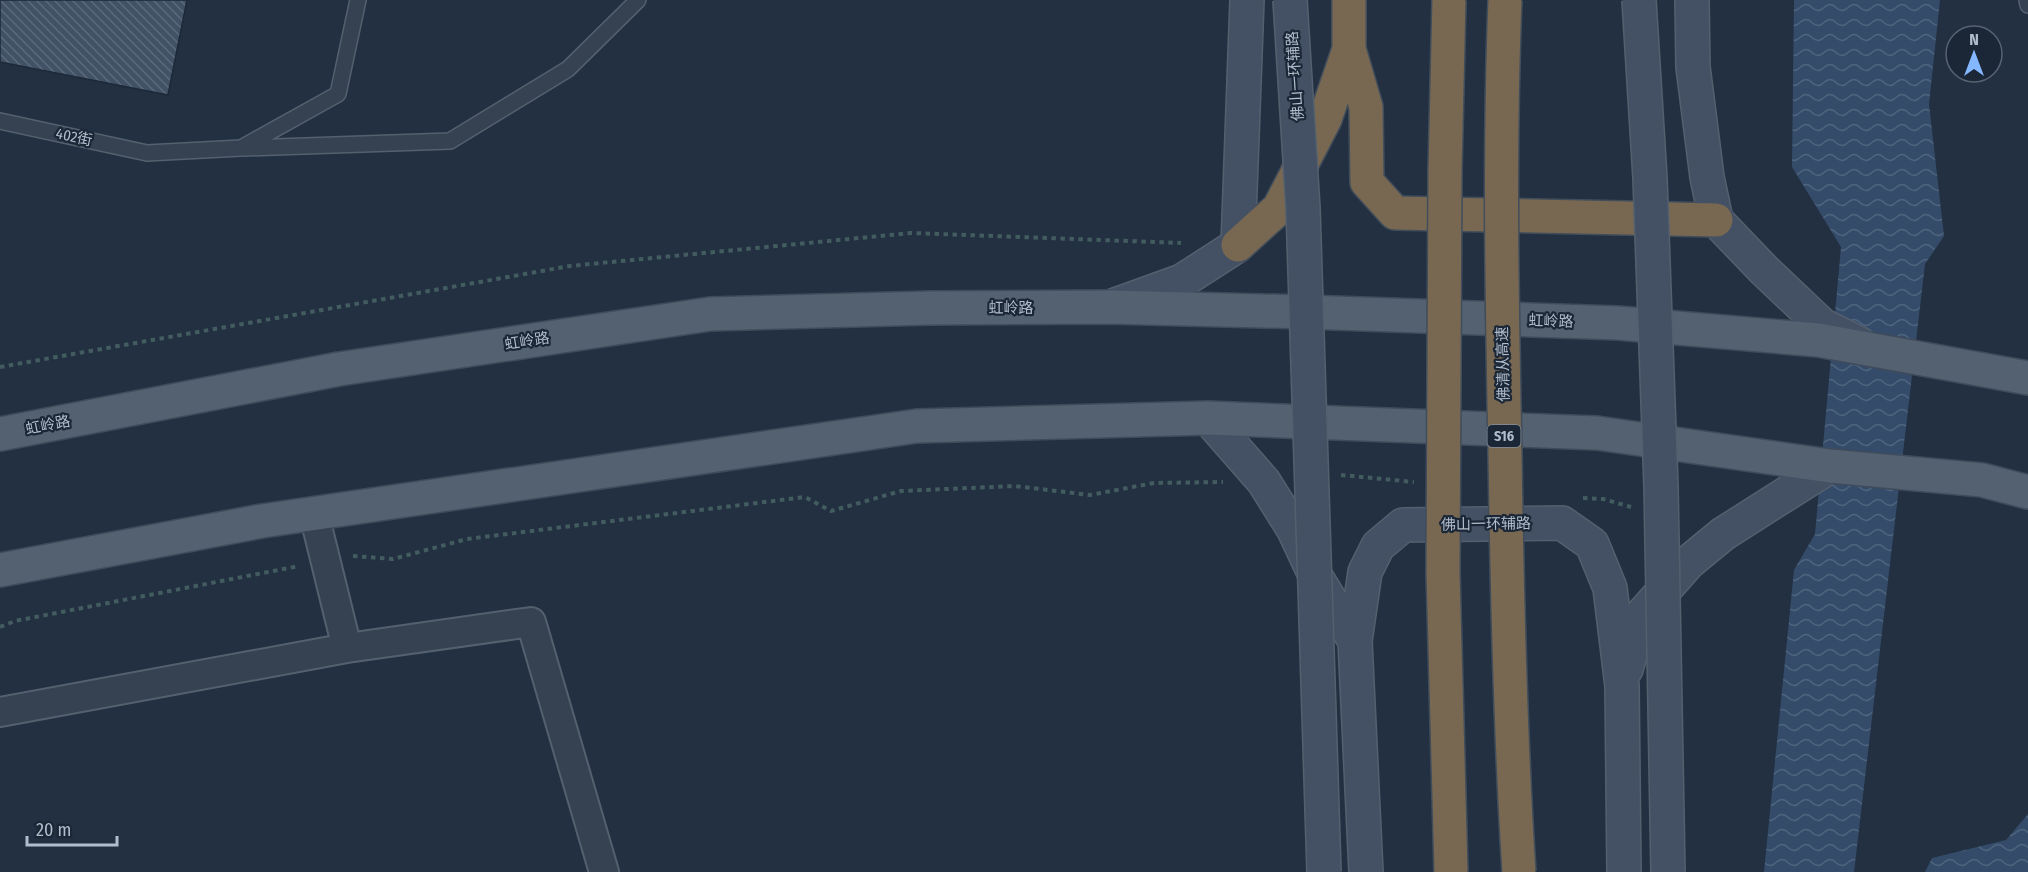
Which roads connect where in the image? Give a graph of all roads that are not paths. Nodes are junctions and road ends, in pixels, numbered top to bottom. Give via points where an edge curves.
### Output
1 (358, 0) edge
2 (638, 0) edge
3 (1247, 0) edge
4 (1290, 0) edge
5 (1349, 0) edge
6 (1449, 0) edge
7 (1505, 0) edge
8 (1639, 0) edge
9 (1692, 0) edge
10 (2027, 0) edge
11 (2028, 5) edge
12 (1349, 49) junction
13 (0, 121) edge
14 (242, 148) junction
15 (1716, 220) junction
16 (1238, 245) junction
17 (1109, 307) junction
18 (1820, 333) junction
19 (2015, 375) edge
20 (1208, 418) junction
21 (0, 434) edge
22 (1830, 466) junction
23 (2028, 492) edge
24 (314, 514) junction
25 (0, 570) edge
26 (1355, 641) junction
27 (347, 648) junction
28 (1622, 686) junction
29 (0, 712) edge
30 (604, 872) edge
31 (1324, 872) edge
32 (1366, 872) edge
33 (1451, 872) edge
34 (1519, 872) edge
35 (1624, 872) edge
36 (1668, 872) edge

1 - 14 lane via 338,94
2 - 14 lane, 402街 via 568,69 450,141
3 - 16 main road
4 - 31 main road, 佛山一环辅路, bridge via 1303,208
5 - 12 highway
6 - 33 highway, bridge via 1443,572
7 - 34 highway, 佛清从高速 / S16, bridge via 1504,406
8 - 36 main road, bridge via 1650,178
9 - 15 main road via 1694,67
10 - 11 lane
12 - 15 highway via 1366,107 1367,182 1395,213
12 - 16 highway via 1325,119 1279,208
13 - 14 lane, 402街 via 147,153
15 - 18 main road
16 - 17 main road via 1182,281
17 - 18 main road, 虹岭路
17 - 21 main road, 虹岭路 via 710,314 339,369
18 - 19 main road, 虹岭路 via 1870,348
20 - 22 main road via 1597,433
20 - 24 main road via 917,426
20 - 26 main road via 1264,482
22 - 23 main road via 1982,480
22 - 28 main road via 1724,534 1689,562 1641,616
24 - 25 main road
24 - 27 street
26 - 28 main road, 佛山一环辅路 via 1365,572 1378,546 1403,525 1562,523 1592,544 1610,588
26 - 32 main road, 佛山一环辅路
27 - 29 street
27 - 30 street via 531,622
28 - 35 main road, 佛山一环辅路

